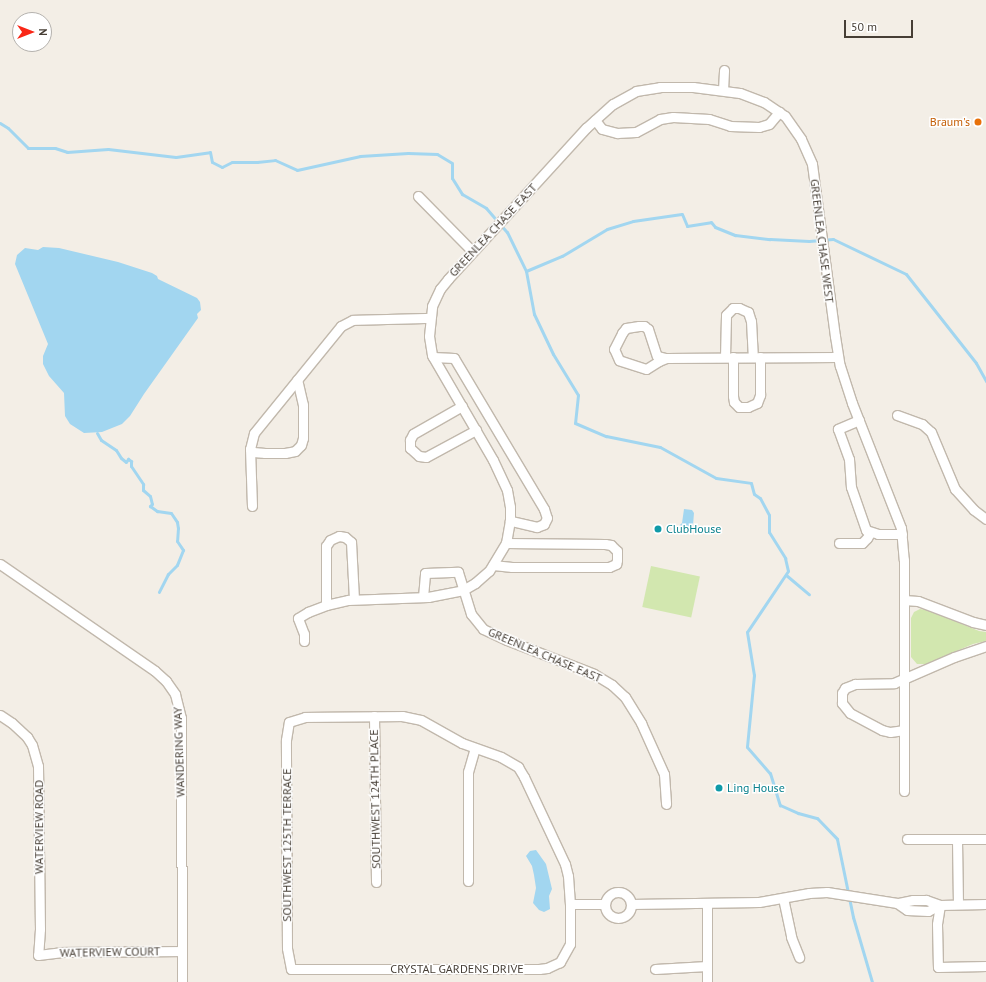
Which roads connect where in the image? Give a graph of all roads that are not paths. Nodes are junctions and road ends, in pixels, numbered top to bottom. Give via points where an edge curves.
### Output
1 (724, 70) dead end
2 (722, 90) junction
3 (740, 93) joint
4 (779, 112) junction
5 (595, 120) junction
6 (418, 196) dead end
7 (472, 251) junction
8 (430, 318) junction
9 (433, 357) junction
10 (728, 357) junction
11 (756, 357) junction
12 (838, 357) junction
13 (666, 358) junction
14 (297, 380) junction
15 (462, 406) junction
16 (897, 416) dead end
17 (859, 420) junction
18 (476, 430) junction
19 (250, 449) junction
20 (252, 506) dead end
21 (986, 519) edge
22 (510, 521) junction
23 (870, 533) junction
24 (902, 534) junction
25 (506, 543) junction
26 (839, 543) dead end
27 (0, 564) edge
28 (493, 565) junction
29 (463, 590) junction
30 (423, 597) junction
31 (354, 599) junction
32 (904, 600) junction
33 (326, 605) junction
34 (986, 625) edge
35 (304, 641) dead end
36 (986, 646) edge
37 (903, 680) junction
38 (0, 715) edge
39 (374, 716) junction
40 (289, 722) joint
41 (904, 730) junction
42 (475, 748) junction
43 (904, 791) dead end
44 (666, 804) dead end
45 (907, 839) dead end
46 (986, 839) edge
47 (958, 840) junction
48 (468, 881) dead end
49 (376, 882) dead end
50 (783, 898) junction
51 (570, 904) junction
52 (605, 904) junction
53 (631, 904) junction
54 (706, 904) junction
55 (958, 904) junction
56 (986, 904) edge
57 (940, 905) junction
58 (182, 951) junction
59 (38, 955) joint
60 (798, 958) dead end
61 (707, 966) junction
62 (986, 966) edge
63 (291, 969) joint
64 (655, 969) dead end
65 (182, 982) edge
66 (707, 982) edge

1 - 2 street
2 - 3 street, GREENLEA CHASE EAST
2 - 5 street, GREENLEA CHASE EAST via 674,87 636,91
3 - 4 street, GREENLEA CHASE WEST via 751,96
4 - 5 street via 769,124 759,126 730,126 709,119 673,117 656,121 636,132 617,133 602,129
4 - 12 street, GREENLEA CHASE WEST via 796,130 812,164
5 - 7 street, GREENLEA CHASE EAST
6 - 7 street
7 - 8 street, GREENLEA CHASE EAST via 440,289 432,306
8 - 9 street, GREENLEA CHASE EAST via 429,336
8 - 14 street via 350,320 341,326
9 - 15 street, GREENLEA CHASE EAST
9 - 22 street via 454,358 547,518 544,524 537,526
10 - 11 street
10 - 11 street via 726,315 733,308 739,308 745,310 751,321
10 - 11 street via 732,396 737,406 748,407 757,403 760,395
10 - 13 street
11 - 12 street
12 - 17 street, GREENLEA CHASE WEST
13 - 13 street via 657,356 654,352 651,335 644,326 626,328 614,349 619,360 646,369
14 - 19 street via 257,429 252,437
14 - 19 street via 303,405 301,445 295,451 285,453 253,452
15 - 18 street, GREENLEA CHASE EAST
15 - 18 street via 413,434 410,448 419,456 426,457
16 - 21 street via 915,421 927,428 934,438 955,489
17 - 23 street via 838,429 849,459 852,487 866,530
17 - 24 street, GREENLEA CHASE WEST
18 - 22 street, GREENLEA CHASE EAST via 507,490
19 - 20 street
22 - 25 street, GREENLEA CHASE EAST
23 - 24 street
23 - 26 street via 862,543
24 - 32 street, GREENLEA CHASE WEST
25 - 28 street, GREENLEA CHASE EAST
25 - 28 street via 605,544 611,545 617,551 617,560 616,564 609,566
27 - 58 street, WANDERING WAY via 142,661 166,681 175,694 181,718
28 - 29 street, GREENLEA CHASE EAST via 475,583
29 - 30 street, GREENLEA CHASE EAST
29 - 30 street, GREENLEA CHASE EAST via 458,572 425,573
29 - 44 street, GREENLEA CHASE EAST via 471,614 483,629 594,674 625,697 641,723 664,774
30 - 31 street, GREENLEA CHASE EAST
31 - 33 street, GREENLEA CHASE EAST
31 - 33 street via 351,542 339,536 330,540 326,546
32 - 34 street via 918,601
32 - 37 street, GREENLEA CHASE WEST
33 - 35 street, GREENLEA CHASE EAST via 298,618
36 - 37 street
37 - 41 street, GREENLEA CHASE WEST
37 - 41 street via 849,686 841,699 850,713 882,730
38 - 59 street, WATERVIEW ROAD via 27,737 38,766
39 - 40 street, CRYSTAL GARDENS DRIVE via 305,717
39 - 42 street, CRYSTAL GARDENS DRIVE via 402,716 421,720
39 - 49 street, SOUTHWEST 124TH PLACE
40 - 63 street, SOUTHWEST 125TH TERRACE via 286,740 287,940
41 - 43 street, GREENLEA CHASE WEST
42 - 48 street via 468,772
42 - 51 street, CRYSTAL GARDENS DRIVE via 513,763 524,777 565,864
45 - 47 street
46 - 47 street
47 - 55 street
50 - 54 street via 758,902
50 - 57 street via 827,892 897,903 907,910 914,911 928,911
50 - 60 street
51 - 52 street
51 - 63 street, CRYSTAL GARDENS DRIVE via 571,937 568,952 560,962 547,968
52 - 53 street via 610,894 616,892 626,894
52 - 53 street via 610,915 620,918 627,914
53 - 54 street
54 - 61 street
55 - 56 street
55 - 57 street
57 - 62 street via 937,924 938,967
58 - 59 street, WATERVIEW COURT via 63,952
58 - 65 street, WANDERING WAY
61 - 64 street
61 - 66 street

